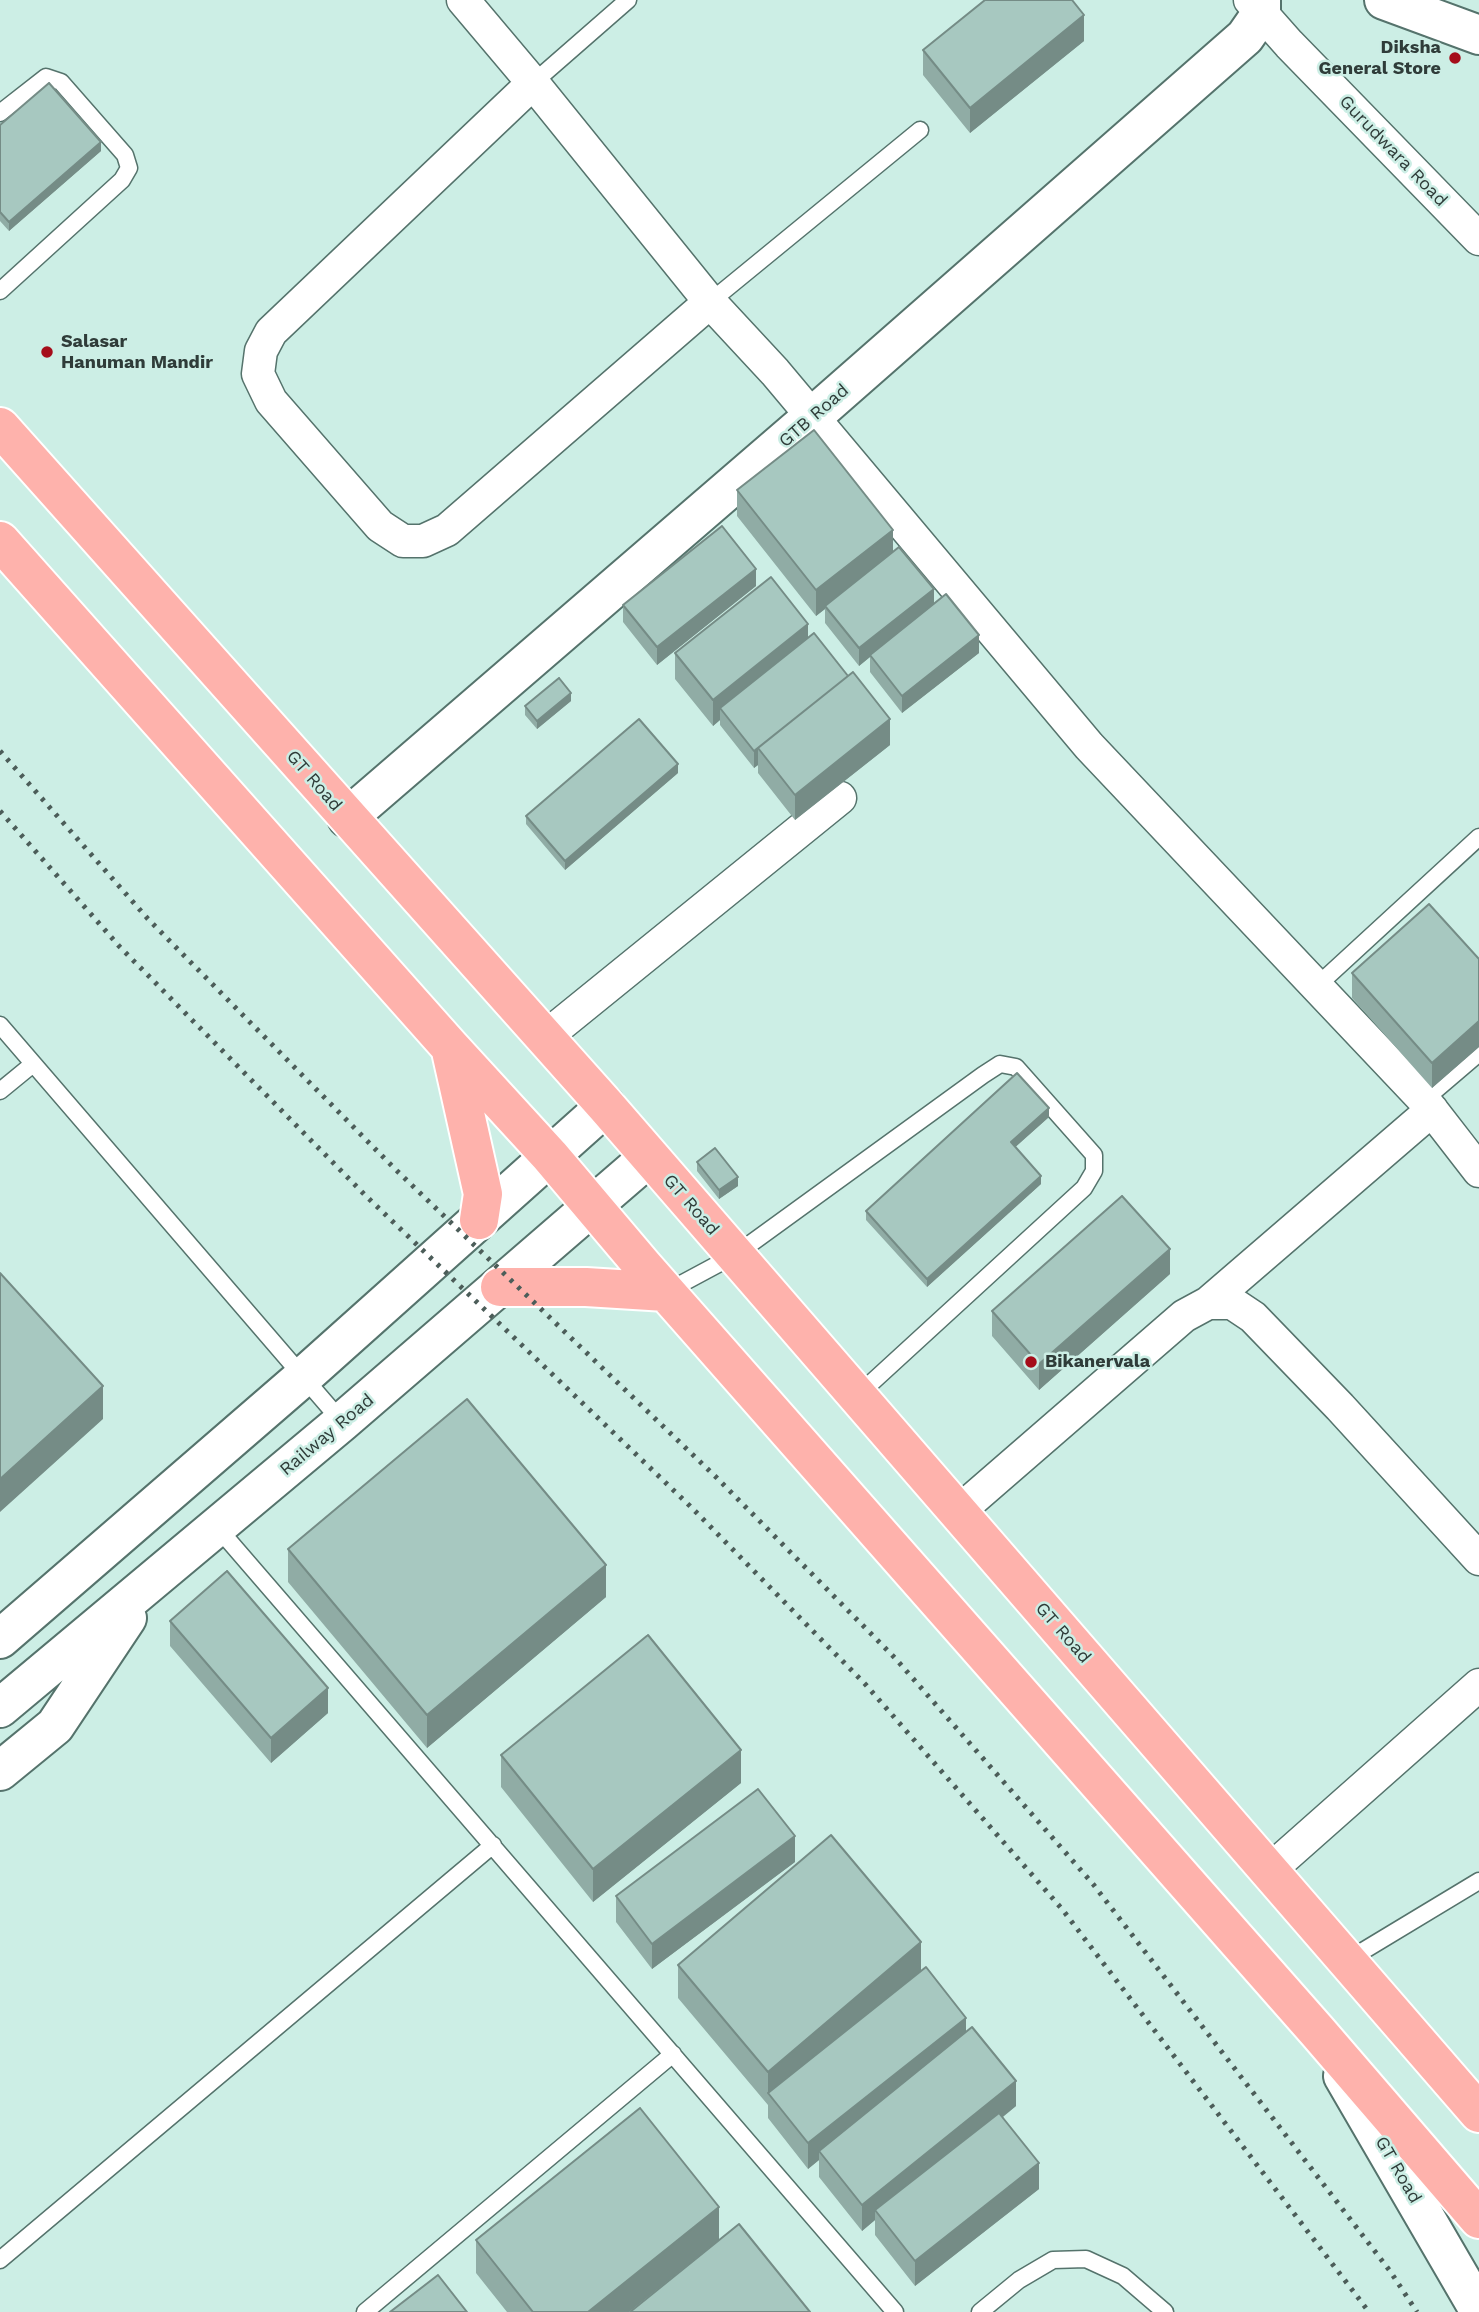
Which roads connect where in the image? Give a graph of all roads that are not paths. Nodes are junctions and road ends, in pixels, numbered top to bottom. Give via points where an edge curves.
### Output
1 (463, 0) edge
2 (628, 0) edge
3 (1384, 0) edge
4 (1257, 4) edge
5 (1479, 35) edge
6 (533, 83) junction
7 (0, 113) edge
8 (920, 130) dead end
9 (1479, 239) edge
10 (0, 291) edge
11 (710, 302) junction
12 (812, 417) junction
13 (0, 427) edge
14 (0, 541) edge
15 (840, 799) dead end
16 (347, 818) junction
17 (1479, 836) edge
18 (1318, 985) junction
19 (0, 1025) edge
20 (544, 1038) junction
21 (450, 1047) junction
22 (1479, 1053) edge
23 (33, 1064) junction
24 (0, 1091) edge
25 (1428, 1105) junction
26 (606, 1106) junction
27 (550, 1156) junction
28 (649, 1157) junction
29 (1479, 1171) edge
30 (593, 1206) junction
31 (479, 1220) junction
32 (735, 1255) junction
33 (500, 1287) junction
34 (666, 1292) junction
35 (1208, 1303) junction
36 (303, 1377) junction
37 (858, 1396) junction
38 (342, 1422) junction
39 (958, 1512) junction
40 (217, 1527) junction
41 (113, 1542) junction
42 (1479, 1559) edge
43 (152, 1582) junction
44 (0, 1607) edge
45 (0, 1639) edge
46 (1479, 1685) edge
47 (0, 1708) edge
48 (0, 1771) edge
49 (493, 1845) junction
50 (1270, 1871) junction
51 (1479, 1881) edge
52 (1348, 1960) junction
53 (1373, 1989) junction
54 (1317, 2031) junction
55 (673, 2054) junction
56 (1479, 2094) edge
57 (1479, 2113) edge
58 (1479, 2220) edge
59 (0, 2260) edge
60 (1479, 2310) edge
61 (365, 2312) edge
62 (895, 2312) edge
63 (980, 2312) edge
64 (1165, 2312) edge

1 - 6 street
2 - 6 lane
3 - 5 street
4 - 9 street, Gurudwara Road
4 - 12 street, GTB Road via 1245,37
6 - 11 street
6 - 11 street via 271,332 261,351 258,374 271,401 380,526 403,541 423,541 447,530
7 - 10 lane via 46,77 61,82 125,155 130,167 122,180
8 - 11 lane
11 - 12 street
12 - 16 street, GTB Road
12 - 18 street via 1089,746
13 - 16 highway, GT Road
14 - 21 highway, GT Road
15 - 20 street
16 - 20 highway, GT Road
17 - 18 lane
18 - 25 street
19 - 23 lane
20 - 26 highway, GT Road
21 - 27 highway, GT Road
21 - 31 highway via 482,1194
22 - 25 lane
23 - 24 lane
23 - 36 lane
25 - 29 street
25 - 35 street
26 - 27 street
26 - 28 highway, GT Road
27 - 30 highway, GT Road
27 - 31 street
28 - 30 street, Railway Road
28 - 32 highway, GT Road
30 - 33 street, Railway Road
30 - 34 highway, GT Road
31 - 36 street
32 - 34 lane
32 - 37 highway, GT Road
32 - 37 lane via 1000,1064 1016,1068 1094,1155 1094,1171 1084,1188
33 - 34 highway
33 - 38 street, Railway Road
34 - 54 highway, GT Road
35 - 39 street via 1184,1316
35 - 42 street via 1232,1303 1253,1317
36 - 38 lane
36 - 41 street
37 - 39 highway, GT Road
38 - 40 street, Railway Road
39 - 50 highway, GT Road
40 - 43 street, Railway Road
40 - 49 lane
41 - 44 street
41 - 45 street
43 - 47 street, Railway Road
43 - 48 street via 55,1726
46 - 50 street
49 - 55 lane
49 - 59 lane
50 - 52 highway, GT Road
51 - 52 lane
52 - 53 highway, GT Road
53 - 56 street, GT Road
53 - 57 highway, GT Road
54 - 58 highway, GT Road
54 - 60 street, GT Road
55 - 61 lane
55 - 62 lane
63 - 64 lane via 1053,2260 1086,2259 1123,2276

